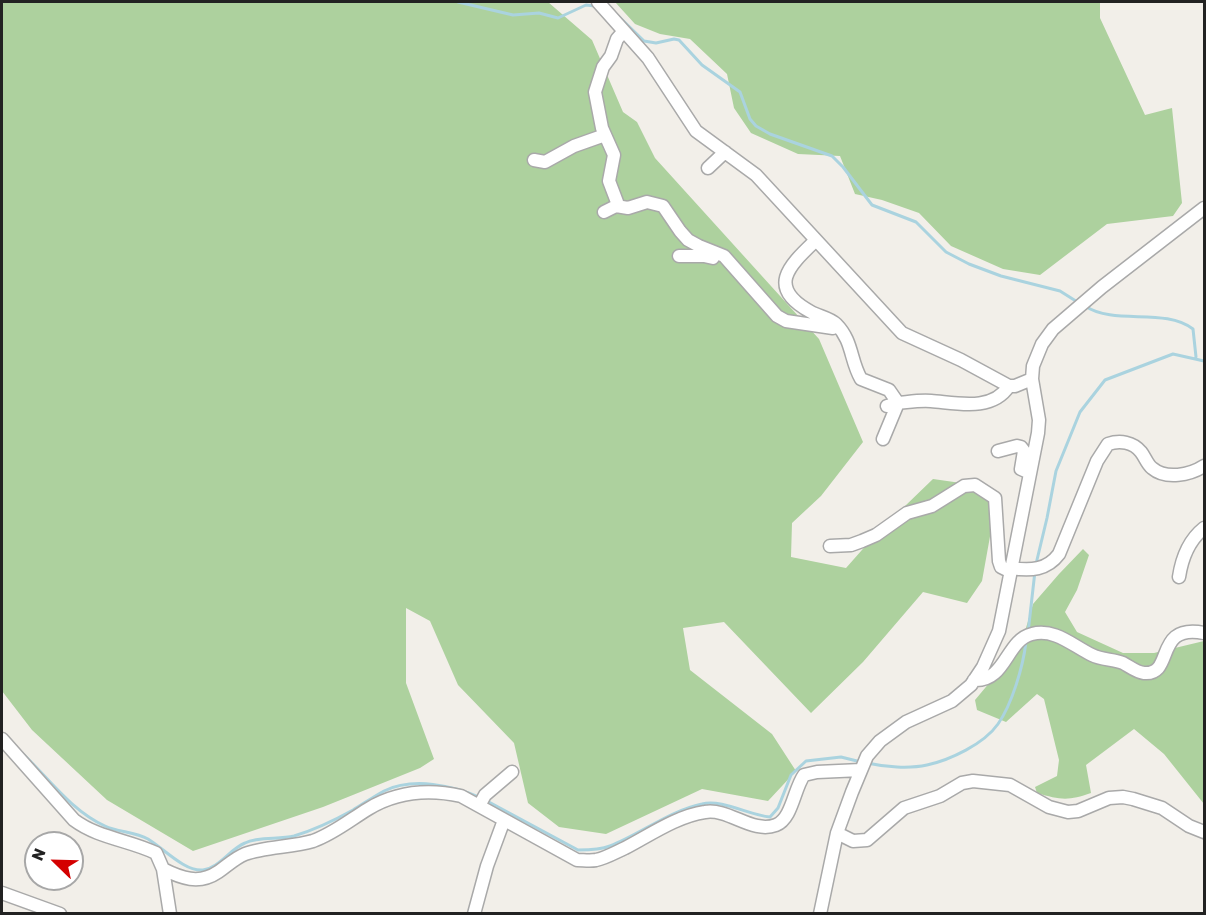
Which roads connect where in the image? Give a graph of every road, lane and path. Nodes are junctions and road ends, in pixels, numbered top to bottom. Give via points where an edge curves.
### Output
1 (598, 2) edge
2 (624, 30) junction
3 (605, 135) junction
4 (725, 152) junction
5 (534, 160) dead end
6 (708, 168) dead end
7 (616, 206) junction
8 (1204, 208) edge
9 (604, 212) dead end
10 (816, 240) junction
11 (680, 256) dead end
12 (733, 267) junction
13 (840, 330) junction
14 (1032, 379) junction
15 (1009, 386) junction
16 (892, 404) junction
17 (883, 439) dead end
18 (998, 451) dead end
19 (1204, 466) edge
20 (1030, 473) junction
21 (1204, 528) edge
22 (830, 546) dead end
23 (1011, 570) junction
24 (1179, 577) dead end
25 (1204, 633) edge
26 (974, 680) junction
27 (2, 739) edge
28 (864, 763) junction
29 (512, 772) dead end
30 (479, 806) junction
31 (504, 820) junction
32 (1204, 832) edge
33 (837, 834) junction
34 (163, 869) junction
35 (2, 893) edge
36 (60, 914) edge
37 (170, 914) edge
38 (474, 914) edge
39 (820, 914) edge

1 - 2 street
2 - 3 street via 603,67 595,92
2 - 4 street via 648,58 696,131
3 - 5 street via 545,162
3 - 7 street via 614,155 609,181
4 - 6 street
4 - 10 street via 756,175
7 - 9 street
7 - 12 street via 658,204 688,240 724,256
8 - 14 street via 1058,324 1042,344
10 - 13 street via 790,267 785,284 794,300 832,321
10 - 15 street via 902,333
11 - 12 street via 704,256
12 - 13 street via 782,319
13 - 16 street via 849,342 861,379 889,390
14 - 15 street
14 - 20 street via 1039,420
15 - 16 street via 989,402 930,400
16 - 17 street
18 - 20 street via 1021,447 1021,469
19 - 23 street via 1184,474 1159,473 1134,446 1122,442 1108,444 1052,564
20 - 23 street
21 - 24 street via 1189,546
22 - 23 street via 851,545 876,535 907,513 932,506 964,486 975,485 995,498 999,561 1001,567
23 - 26 street via 999,631
25 - 26 street via 1184,632 1176,636 1169,643 1161,665 1144,673 1091,655 1054,635 1034,633 1017,642 992,676
26 - 28 street via 952,701 906,722 880,741
27 - 34 street via 74,820 94,832 156,853
28 - 31 street via 804,775 784,820 775,825 762,828 722,813 690,815 596,860 577,860
28 - 33 street
29 - 30 street via 485,795
30 - 31 street
30 - 34 street via 450,794 407,794 388,798 314,841 247,854 204,879 180,877
31 - 38 street
32 - 33 street via 1162,808 1133,799 1109,798 1068,812 1048,807 1010,785 973,781 904,808 867,840 853,841
33 - 39 street
34 - 37 street
35 - 36 street

